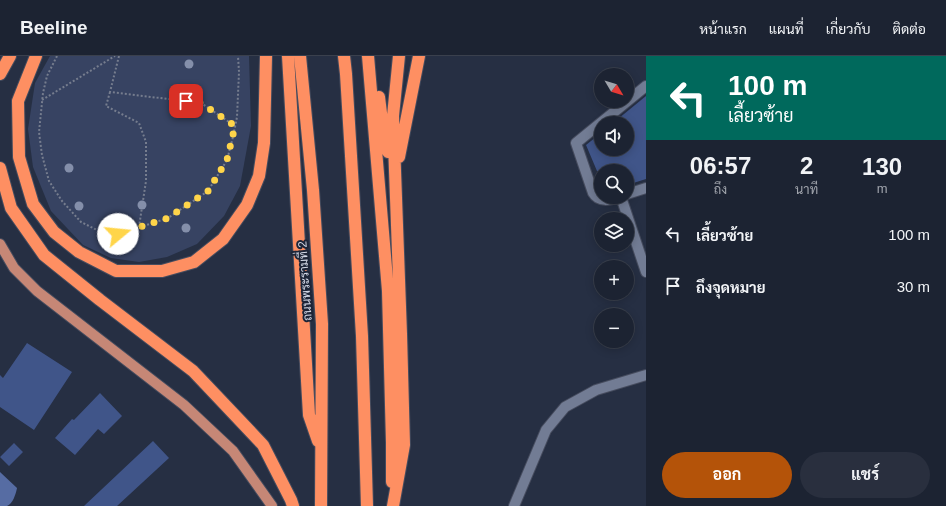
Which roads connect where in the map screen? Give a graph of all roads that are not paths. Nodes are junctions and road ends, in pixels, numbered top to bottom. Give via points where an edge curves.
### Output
1 (10, 56) edge
2 (36, 56) edge
3 (266, 56) edge
4 (288, 56) edge
5 (300, 56) edge
6 (344, 56) edge
7 (368, 56) edge
8 (375, 56) edge
9 (399, 56) edge
10 (419, 56) edge
11 (0, 74) edge
12 (646, 86) edge
13 (0, 168) edge
14 (395, 180) junction
15 (646, 188) edge
16 (634, 192) edge
17 (594, 195) edge
18 (622, 204) edge
19 (0, 244) edge
20 (646, 272) edge
21 (646, 375) edge
22 (321, 450) junction
23 (272, 506) edge
24 (293, 506) edge
25 (321, 506) edge
26 (367, 506) edge
27 (392, 506) edge
28 (514, 506) edge

1 - 11 highway
2 - 3 highway via 18,101 19,157 33,204 54,232 79,252 116,271 162,271 194,262 223,240 247,205 259,176 264,143
4 - 22 highway via 309,415
5 - 22 highway, ถนนพระรามที่ 2 via 322,324
6 - 26 highway via 362,336
7 - 27 highway via 388,291
8 - 14 highway via 383,129
9 - 14 highway via 392,116
10 - 14 highway
12 - 17 street via 576,143
13 - 24 highway via 11,208 44,256 193,371 263,446
14 - 27 highway via 404,445
15 - 16 street
18 - 20 street
19 - 23 main road via 14,268 37,291 184,404 233,451
21 - 28 street via 596,390 565,406 546,430
22 - 25 highway, ถนนพระรามที่ 2

